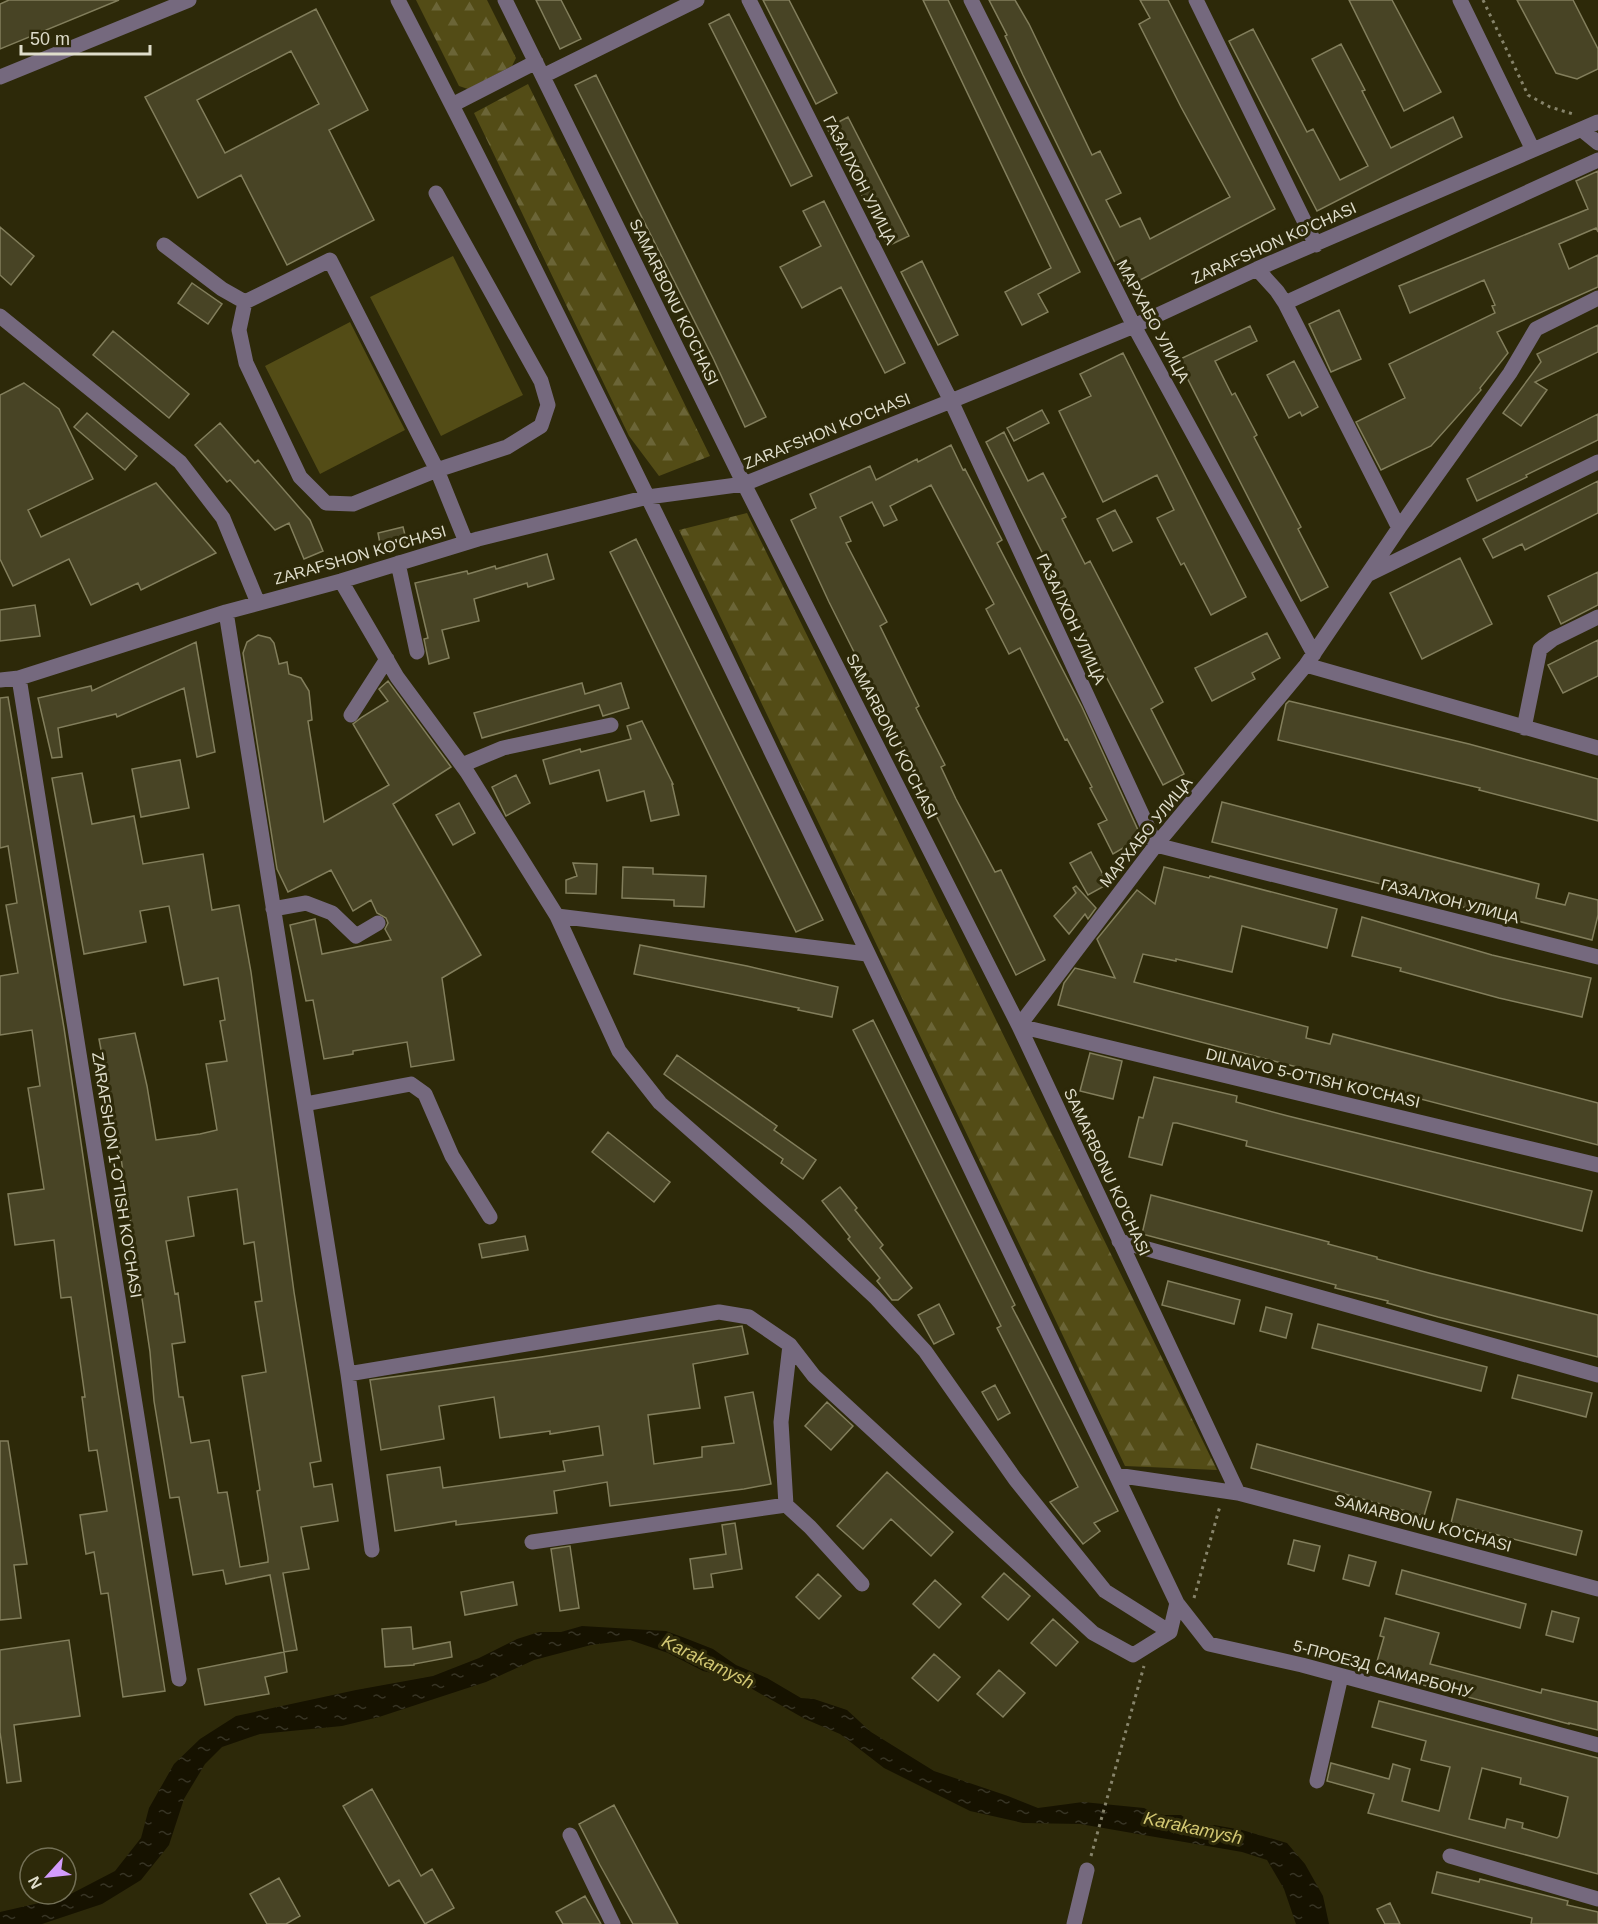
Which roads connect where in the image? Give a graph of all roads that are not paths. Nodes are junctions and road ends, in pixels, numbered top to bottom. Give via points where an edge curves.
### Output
1 (189, 0) edge
2 (398, 0) edge
3 (505, 0) edge
4 (697, 0) edge
5 (749, 0) edge
6 (971, 0) edge
7 (1196, 0) edge
8 (1460, 0) edge
9 (539, 69) junction
10 (0, 77) edge
11 (452, 105) junction
12 (1598, 122) edge
13 (1582, 130) junction
14 (1598, 143) edge
15 (1533, 150) junction
16 (1598, 160) edge
17 (436, 193) dead end
18 (164, 245) dead end
19 (1316, 245) junction
20 (1257, 269) junction
21 (1598, 298) edge
22 (245, 302) junction
23 (1285, 303) junction
24 (0, 316) edge
25 (1134, 326) junction
26 (951, 401) junction
27 (1598, 462) edge
28 (437, 470) junction
29 (744, 484) junction
30 (648, 497) junction
31 (1399, 528) junction
32 (466, 542) junction
33 (398, 563) junction
34 (1369, 574) junction
35 (341, 581) junction
36 (258, 603) junction
37 (226, 612) junction
38 (1598, 617) edge
39 (417, 652) dead end
40 (387, 659) junction
41 (1310, 660) junction
42 (19, 678) junction
43 (0, 680) edge
44 (351, 715) dead end
45 (611, 725) dead end
46 (1524, 728) junction
47 (1598, 748) edge
48 (462, 765) junction
49 (1156, 845) junction
50 (273, 909) junction
51 (557, 916) junction
52 (378, 922) dead end
53 (867, 954) junction
54 (1598, 957) edge
55 (1019, 1026) junction
56 (305, 1104) junction
57 (1598, 1165) edge
58 (490, 1217) dead end
59 (1119, 1241) junction
60 (790, 1345) junction
61 (348, 1374) junction
62 (1598, 1375) edge
63 (1116, 1474) junction
64 (1231, 1492) junction
65 (786, 1505) junction
66 (532, 1542) dead end
67 (372, 1550) dead end
68 (862, 1584) dead end
69 (1598, 1589) edge
70 (1177, 1603) junction
71 (1170, 1632) junction
72 (1341, 1676) junction
73 (179, 1679) dead end
74 (1598, 1745) edge
75 (1317, 1781) dead end
76 (570, 1834) dead end
77 (1450, 1856) dead end
78 (1088, 1870) road end
79 (1598, 1899) edge
80 (613, 1924) edge
81 (1074, 1924) edge

1 - 10 street
2 - 11 street
3 - 9 street, SAMARBONU KO'CHASI
4 - 9 street
5 - 26 street, ГАЗАЛХОН УЛИЦА
6 - 25 street, МАРХАБО УЛИЦА
7 - 19 street
8 - 15 street
9 - 11 street
9 - 29 street, SAMARBONU KO'CHASI
11 - 30 street
12 - 13 street, ZARAFSHON KO'CHASI
13 - 14 street
13 - 15 street, ZARAFSHON KO'CHASI
15 - 19 street, ZARAFSHON KO'CHASI
16 - 23 street
17 - 28 street via 541,381 548,405 541,426 507,447
18 - 22 street
19 - 20 street, ZARAFSHON KO'CHASI
20 - 23 street
20 - 25 street, ZARAFSHON KO'CHASI
21 - 31 street, МАРХАБО УЛИЦА via 1536,329 1510,373
22 - 28 street via 330,260
22 - 28 street via 239,330 246,363 300,477 326,503 353,504
23 - 31 street
24 - 36 street via 180,462 223,518
25 - 26 street, ZARAFSHON KO'CHASI
25 - 41 street, МАРХАБО УЛИЦА
26 - 29 street, ZARAFSHON KO'CHASI
26 - 49 street, ГАЗАЛХОН УЛИЦА
27 - 34 street, МАРХАБО УЛИЦА
28 - 32 street
29 - 30 street, ZARAFSHON KO'CHASI
29 - 55 street, SAMARBONU KO'CHASI
30 - 32 street, ZARAFSHON KO'CHASI
30 - 53 street
31 - 34 street, МАРХАБО УЛИЦА
32 - 33 street, ZARAFSHON KO'CHASI
33 - 35 street, ZARAFSHON KO'CHASI
33 - 39 street
34 - 41 street, МАРХАБО УЛИЦА
35 - 36 street, ZARAFSHON KO'CHASI
35 - 40 street
36 - 37 street, ZARAFSHON KO'CHASI
37 - 42 street, ZARAFSHON KO'CHASI
37 - 50 street
38 - 46 street via 1540,649
40 - 44 street
40 - 48 street
41 - 46 street
41 - 49 street, МАРХАБО УЛИЦА
42 - 43 street, ZARAFSHON KO'CHASI
42 - 73 street, ZARAFSHON 1-O'TISH KO'CHASI
45 - 48 street via 503,748
46 - 47 street
48 - 51 street
49 - 54 street, ГАЗАЛХОН УЛИЦА
49 - 55 street, МАРХАБО УЛИЦА
50 - 52 street via 306,903 332,913 356,936
50 - 56 street
51 - 53 street
51 - 71 street via 619,1051 660,1102 875,1297 925,1351 1015,1479 1105,1591
53 - 63 street
55 - 57 street, DILNAVO 5-O'TISH KO'CHASI
55 - 59 street, SAMARBONU KO'CHASI
56 - 58 street via 411,1084 424,1094 452,1156
56 - 61 street
59 - 62 street
59 - 64 street, SAMARBONU KO'CHASI
60 - 61 street via 749,1317 719,1312
60 - 65 street via 781,1422
60 - 71 street via 814,1376 1093,1634 1133,1655
61 - 67 street
63 - 64 street, SAMARBONU KO'CHASI
63 - 70 street
64 - 69 street, SAMARBONU KO'CHASI
65 - 66 street
65 - 68 street
70 - 71 street
70 - 72 street, 5-ПРОЕЗД САМАРБОНУ via 1209,1644
72 - 74 street, 5-ПРОЕЗД САМАРБОНУ
72 - 75 street
76 - 80 street
77 - 79 street
78 - 81 street

